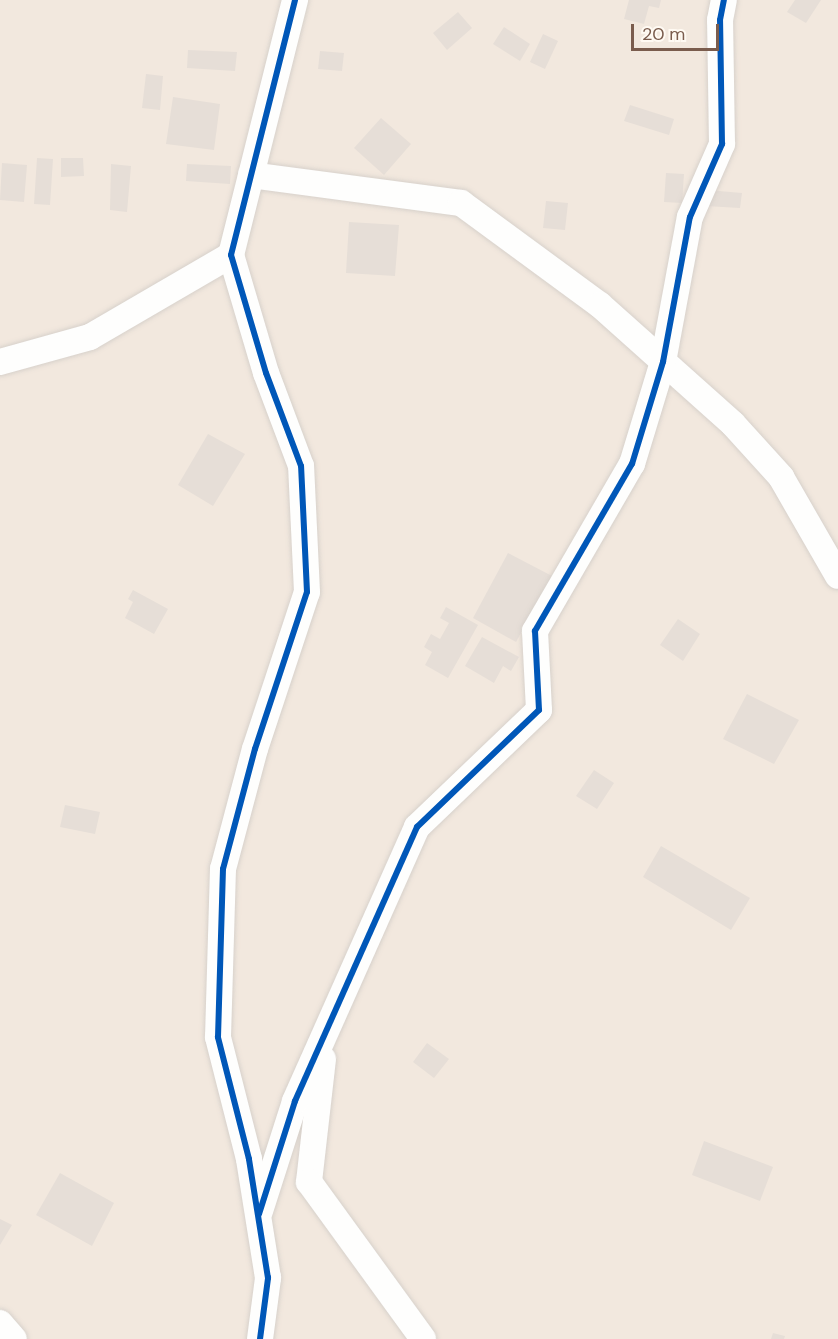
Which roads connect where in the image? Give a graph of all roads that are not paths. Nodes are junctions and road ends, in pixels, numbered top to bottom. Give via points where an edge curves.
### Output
1 (295, 0) edge
2 (724, 0) edge
3 (251, 174) junction
4 (231, 255) junction
5 (0, 362) edge
6 (663, 362) junction
7 (838, 576) edge
8 (324, 1042) junction
9 (259, 1217) junction
10 (0, 1323) edge
11 (14, 1339) edge
12 (260, 1339) edge
13 (423, 1339) edge

1 - 3 street
2 - 6 street via 720,20 722,144 690,217
3 - 4 street
3 - 6 street via 461,203 600,305
4 - 5 street via 90,337
4 - 9 street via 266,373 301,466 307,592 255,749 223,869 218,1037 249,1159
6 - 7 street via 733,424 782,477
6 - 8 street via 632,464 535,631 538,710 417,827
8 - 9 street via 295,1101
8 - 13 street via 309,1182
9 - 12 street via 268,1278
10 - 11 street

